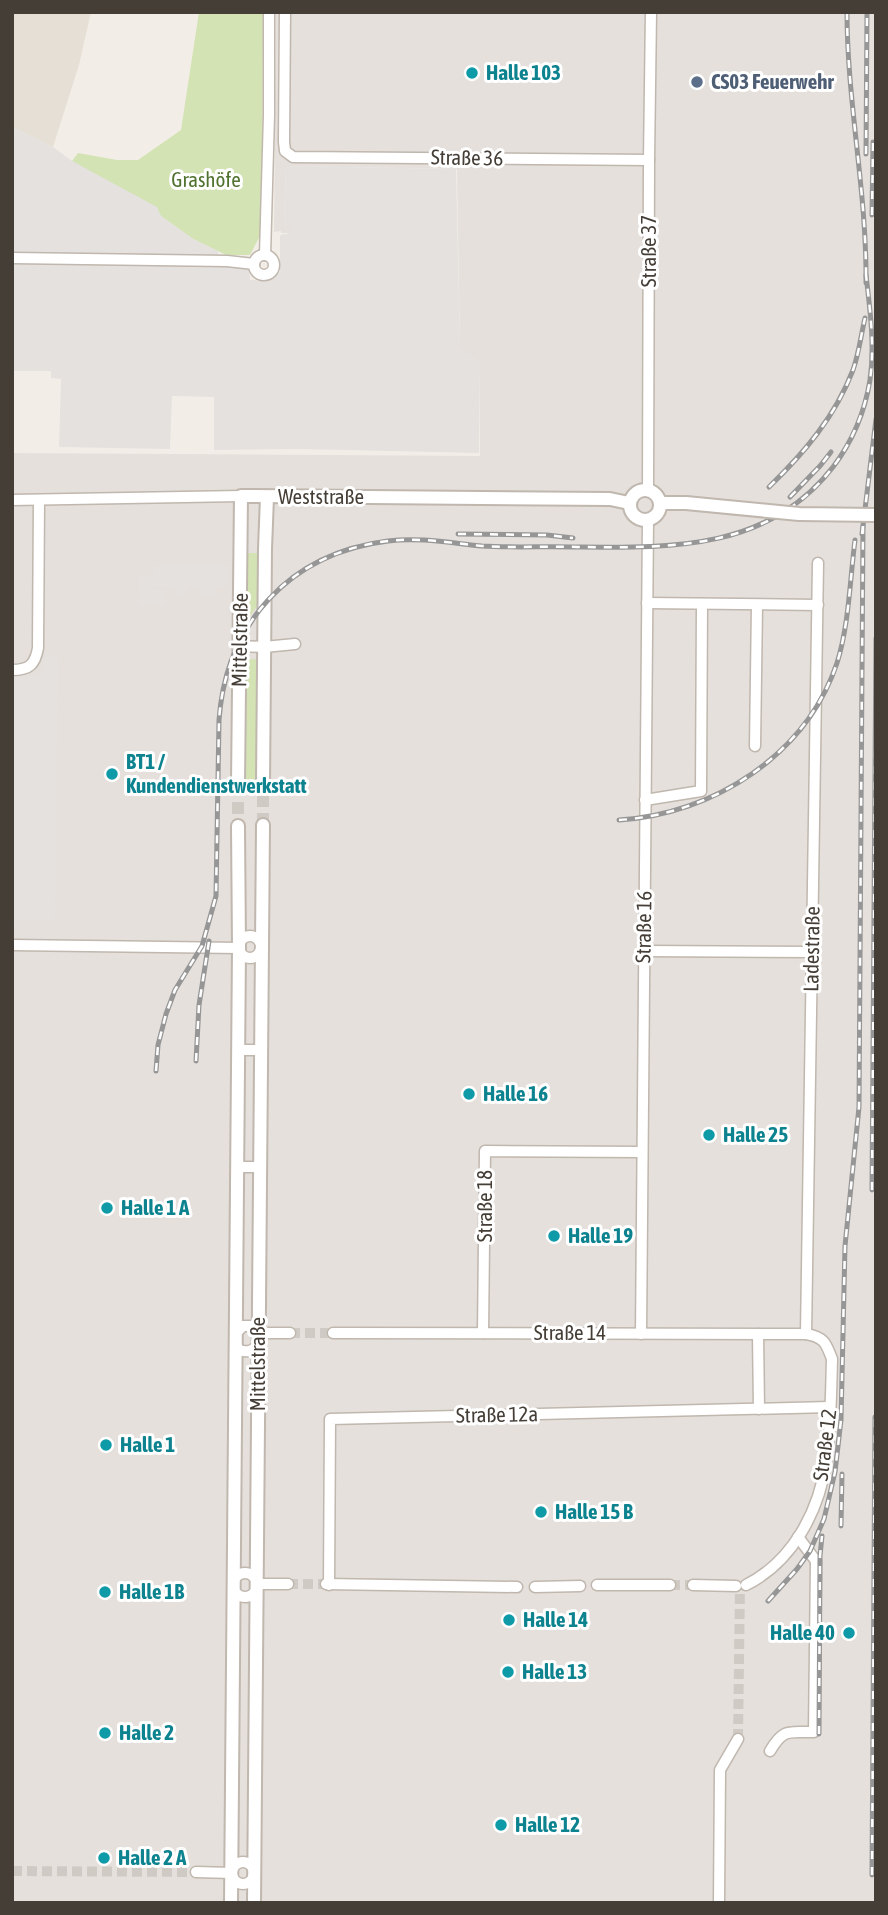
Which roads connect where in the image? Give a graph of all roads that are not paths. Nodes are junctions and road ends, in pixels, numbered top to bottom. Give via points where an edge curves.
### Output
1 (269, 12) edge
2 (285, 12) edge
3 (651, 12) edge
4 (649, 160) junction
5 (265, 255) junction
6 (12, 258) edge
7 (254, 264) junction
8 (648, 490) junction
9 (241, 496) junction
10 (267, 497) junction
11 (39, 499) junction
12 (12, 500) edge
13 (629, 503) junction
14 (660, 503) junction
15 (876, 515) edge
16 (648, 520) junction
17 (818, 563) dead end
18 (647, 603) junction
19 (702, 604) junction
20 (757, 604) junction
21 (818, 605) junction
22 (295, 644) dead end
23 (239, 646) junction
24 (264, 647) junction
25 (12, 670) edge
26 (755, 746) dead end
27 (238, 784) tunnel mouth
28 (263, 784) tunnel mouth
29 (645, 800) junction
30 (263, 825) tunnel mouth
31 (239, 826) tunnel mouth
32 (12, 945) edge
33 (262, 946) junction
34 (239, 948) junction
35 (644, 951) junction
36 (812, 952) junction
37 (238, 1050) junction
38 (261, 1050) junction
39 (642, 1152) junction
40 (237, 1167) junction
41 (260, 1167) junction
42 (290, 1333) tunnel mouth
43 (334, 1333) tunnel mouth
44 (483, 1333) junction
45 (640, 1334) junction
46 (758, 1334) junction
47 (806, 1334) junction
48 (236, 1339) junction
49 (258, 1339) junction
50 (830, 1407) junction
51 (759, 1409) junction
52 (798, 1537) junction
53 (234, 1584) junction
54 (257, 1584) junction
55 (288, 1584) tunnel mouth
56 (597, 1585) dead end
57 (670, 1585) tunnel mouth
58 (693, 1585) tunnel mouth
59 (580, 1586) dead end
60 (517, 1587) dead end
61 (536, 1587) dead end
62 (738, 1739) tunnel mouth
63 (770, 1751) dead end
64 (196, 1872) tunnel mouth
65 (232, 1872) junction
66 (254, 1874) junction
67 (232, 1903) edge
68 (254, 1903) edge
69 (719, 1903) edge

1 - 5 street
2 - 4 street, Straße 36 via 284,142 287,153 296,157
3 - 4 street, Straße 37
4 - 8 street, Straße 37
5 - 7 street
5 - 7 street via 273,262 270,273 259,274
6 - 7 street
8 - 13 street via 638,491
8 - 14 street
9 - 10 street, Weststraße
9 - 11 street, Weststraße
9 - 23 street, Mittelstraße
10 - 13 street, Weststraße via 610,499
10 - 24 street, Mittelstraße
11 - 12 street, Weststraße
11 - 25 street via 37,653 26,669
13 - 16 street via 634,516
14 - 15 street, bridge
14 - 16 street via 658,512
16 - 18 street, Straße 16
17 - 21 street, Ladestraße
18 - 19 street
18 - 29 street, Straße 16
19 - 20 street
19 - 29 street via 701,791
20 - 21 street
20 - 26 street
21 - 36 street, Ladestraße
22 - 24 street
23 - 24 street
23 - 27 street, Mittelstraße
24 - 28 street, Mittelstraße
29 - 35 street, Straße 16
30 - 33 street, Mittelstraße
31 - 34 street, Mittelstraße
32 - 34 street
33 - 34 street via 251,936 243,939
33 - 34 street via 259,955 251,958
33 - 38 street, Mittelstraße
34 - 37 street, Mittelstraße
35 - 36 street
35 - 39 street, Straße 16
36 - 47 street, Ladestraße
37 - 38 street
37 - 40 street, Mittelstraße
38 - 41 street, Mittelstraße
39 - 44 street, Straße 18 via 485,1151
39 - 45 street, Straße 16
40 - 41 street
40 - 48 street, Mittelstraße
41 - 49 street, Mittelstraße
42 - 49 street
43 - 44 street, Straße 14
44 - 45 street, Straße 14
45 - 46 street, Straße 14
46 - 47 street, Straße 14
46 - 51 street
47 - 50 street, Straße 12 via 827,1343 832,1359
48 - 49 street via 243,1326 251,1326
48 - 49 street via 239,1350 245,1352 251,1351
48 - 53 street, Mittelstraße
49 - 54 street, Mittelstraße
50 - 51 street, Straße 12a
50 - 52 street, Straße 12 via 826,1464 812,1513
51 - 60 street, Straße 12a via 330,1419 328,1584
52 - 58 street, Straße 12 via 780,1562 758,1579 741,1585
52 - 63 street via 816,1561 814,1732 784,1734
53 - 54 street via 246,1573
53 - 54 street via 236,1592 246,1597 254,1594
53 - 65 street, Mittelstraße
54 - 55 street
54 - 66 street, Mittelstraße
56 - 57 street
59 - 61 street
62 - 69 street via 720,1770
64 - 65 street
65 - 66 street via 243,1862
65 - 66 street via 234,1881 242,1885
65 - 67 street, Mittelstraße
66 - 68 street, Mittelstraße

